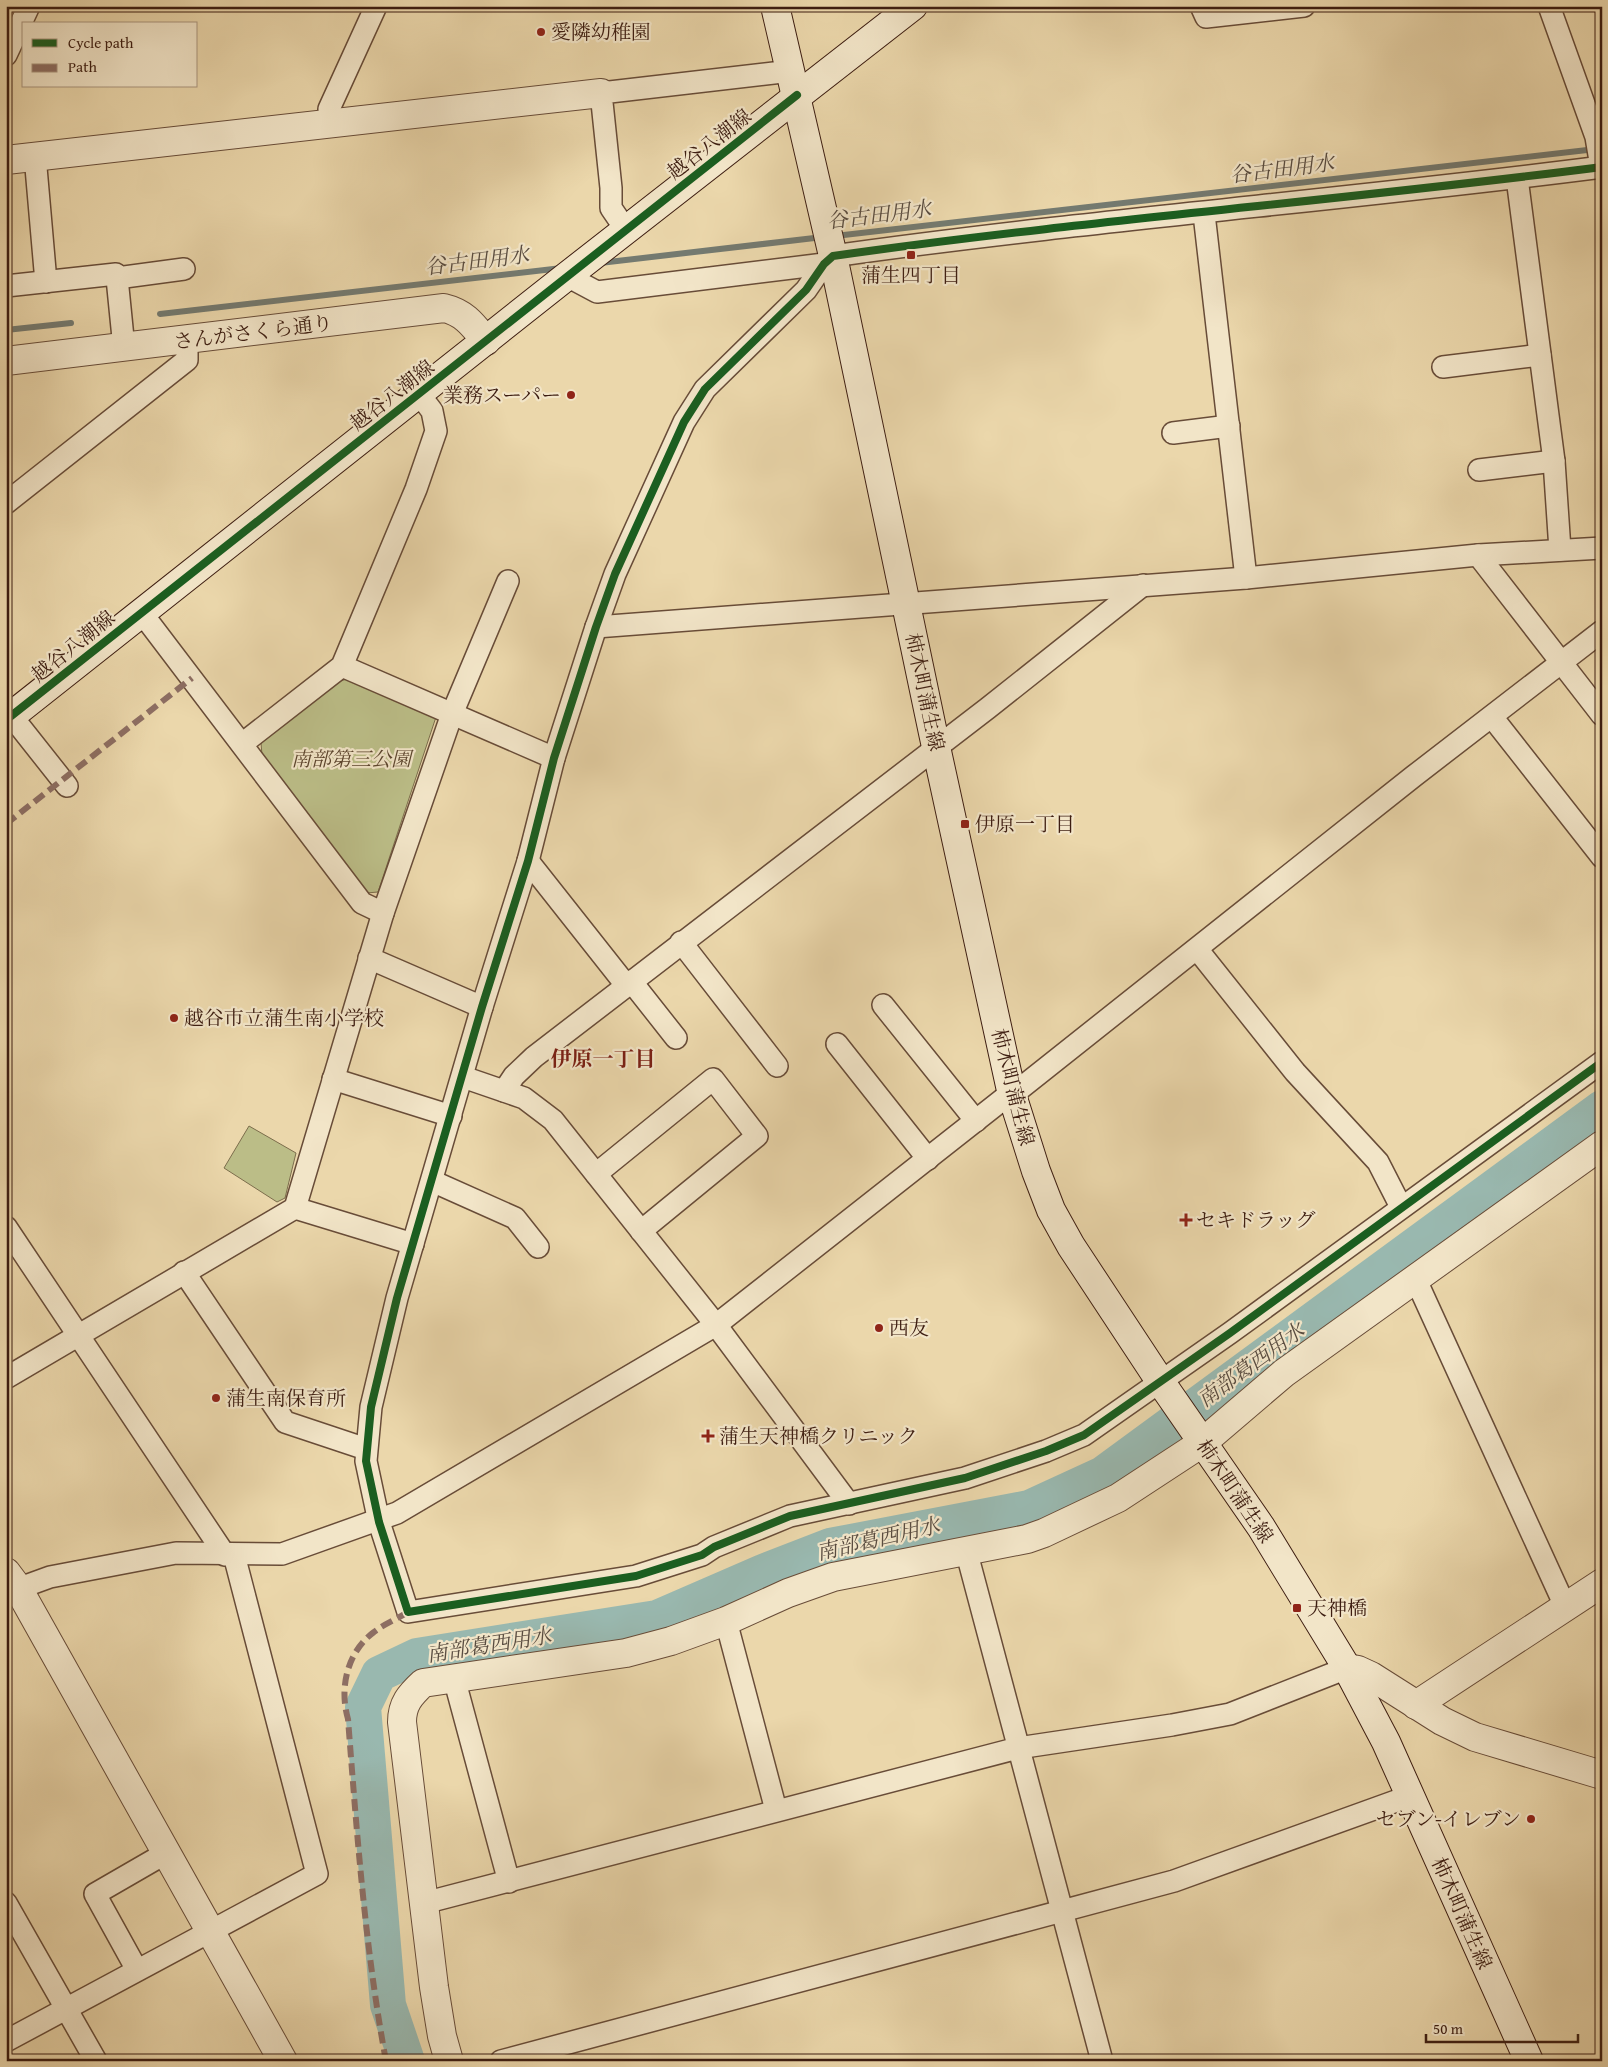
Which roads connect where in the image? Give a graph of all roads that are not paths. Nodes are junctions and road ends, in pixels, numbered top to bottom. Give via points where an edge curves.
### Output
1 (29, 6) edge
2 (376, 6) edge
3 (775, 6) edge
4 (912, 6) edge
5 (1201, 6) edge
6 (1304, 6) edge
7 (1548, 6) edge
8 (6, 55) edge
9 (794, 83) junction
10 (601, 93) junction
11 (331, 122) junction
12 (35, 156) junction
13 (6, 160) edge
14 (1602, 168) edge
15 (1517, 178) junction
16 (1204, 214) junction
17 (626, 230) junction
18 (828, 260) junction
19 (184, 269) dead end
20 (567, 276) junction
21 (117, 278) junction
22 (46, 282) junction
23 (6, 286) edge
24 (187, 340) junction
25 (486, 341) junction
26 (124, 348) junction
27 (1540, 355) junction
28 (6, 361) edge
29 (1443, 367) dead end
30 (419, 394) junction
31 (1229, 426) junction
32 (1173, 433) dead end
33 (1554, 461) junction
34 (1479, 470) dead end
35 (6, 503) edge
36 (1602, 548) edge
37 (1560, 550) junction
38 (1478, 556) junction
39 (1246, 578) junction
40 (508, 581) dead end
41 (1143, 585) junction
42 (907, 603) junction
43 (141, 612) junction
44 (596, 627) junction
45 (1602, 631) edge
46 (1560, 663) junction
47 (342, 666) junction
48 (452, 714) junction
49 (8, 715) edge
50 (1602, 715) edge
51 (1492, 717) junction
52 (242, 744) junction
53 (936, 748) junction
54 (554, 758) junction
55 (67, 786) dead end
56 (1602, 857) edge
57 (528, 861) junction
58 (383, 912) junction
59 (681, 942) junction
60 (1198, 949) junction
61 (369, 958) junction
62 (628, 983) junction
63 (883, 1004) dead end
64 (482, 1007) junction
65 (676, 1038) dead end
66 (837, 1044) dead end
67 (1602, 1062) edge
68 (777, 1066) dead end
69 (463, 1077) junction
70 (332, 1079) junction
71 (504, 1091) junction
72 (1012, 1095) junction
73 (451, 1116) junction
74 (976, 1121) junction
75 (1602, 1145) edge
76 (928, 1159) junction
77 (596, 1174) junction
78 (432, 1181) junction
79 (295, 1208) junction
80 (1401, 1208) junction
81 (6, 1227) edge
82 (641, 1231) junction
83 (413, 1244) junction
84 (538, 1247) dead end
85 (184, 1272) junction
86 (1416, 1280) junction
87 (716, 1325) junction
88 (79, 1335) junction
89 (6, 1378) edge
90 (1163, 1385) junction
91 (1199, 1439) junction
92 (366, 1449) junction
93 (849, 1504) junction
94 (379, 1522) junction
95 (966, 1550) junction
96 (229, 1555) junction
97 (1602, 1583) edge
98 (10, 1584) edge
99 (1565, 1606) junction
100 (726, 1621) junction
101 (1347, 1668) junction
102 (454, 1678) junction
103 (1416, 1705) junction
104 (1018, 1748) junction
105 (1602, 1775) edge
106 (1410, 1796) junction
107 (776, 1810) junction
108 (166, 1853) junction
109 (509, 1882) junction
110 (6, 1903) edge
111 (424, 1903) junction
112 (1063, 1911) junction
113 (210, 1932) junction
114 (137, 1970) junction
115 (66, 2008) junction
116 (6, 2042) edge
117 (96, 2061) edge
118 (283, 2061) edge
119 (449, 2061) edge
120 (501, 2061) edge
121 (1102, 2061) edge
122 (1528, 2061) edge

1 - 8 street
2 - 11 street via 329,109
3 - 9 street, 柿木町蒲生線
4 - 9 street, 越谷八潮線
5 - 6 street via 1206,17
7 - 14 street via 1596,137
9 - 10 street
9 - 17 street, 越谷八潮線
9 - 18 street, 柿木町蒲生線
10 - 11 street
10 - 17 street via 610,208
11 - 12 street
12 - 13 street
12 - 22 street
14 - 15 street
15 - 16 street
15 - 27 street
16 - 18 street via 1010,232
16 - 31 street
17 - 20 street, 越谷八潮線
18 - 20 street via 597,292
18 - 42 street, 柿木町蒲生線
18 - 44 street via 806,290 705,389 684,422
19 - 21 street
20 - 25 street, 越谷八潮線
21 - 22 street via 116,274
21 - 26 street
22 - 23 street
24 - 25 street, さんがさくら通り via 444,308 458,311
24 - 26 street, さんがさくら通り
24 - 35 street via 187,360
25 - 30 street, 越谷八潮線
26 - 28 street, さんがさくら通り
27 - 29 street
27 - 33 street
30 - 43 street, 越谷八潮線
30 - 47 street via 432,411 436,431 416,489
31 - 32 street
31 - 39 street
33 - 34 street
33 - 37 street
36 - 37 street
37 - 38 street
38 - 39 street
38 - 46 street
39 - 41 street
40 - 48 street
41 - 42 street
41 - 53 street
42 - 44 street
42 - 53 street, 柿木町蒲生線
43 - 49 street, 越谷八潮線
43 - 52 street
44 - 54 street
45 - 46 street
46 - 50 street
46 - 51 street
47 - 48 street
47 - 52 street
48 - 54 street
48 - 58 street
49 - 55 street
51 - 56 street
51 - 60 street
52 - 58 street via 362,903
53 - 59 street
53 - 72 street, 柿木町蒲生線
54 - 57 street
57 - 62 street
57 - 64 street
58 - 61 street
59 - 62 street
59 - 68 street
60 - 72 street
60 - 80 street via 1295,1072 1378,1162
61 - 64 street
61 - 70 street
62 - 65 street
62 - 71 street via 534,1057
63 - 74 street
64 - 69 street
66 - 76 street
67 - 80 street
69 - 71 street
69 - 73 street
70 - 73 street
70 - 79 street
71 - 77 street via 524,1098 553,1120
72 - 74 street
72 - 90 street, 柿木町蒲生線 via 1051,1210 1079,1259
73 - 78 street
74 - 76 street
75 - 86 street
76 - 87 street
77 - 82 street
77 - 82 street via 713,1079 757,1136
78 - 83 street
78 - 84 street via 514,1218
79 - 83 street
79 - 85 street
80 - 90 street
81 - 88 street
82 - 87 street
83 - 92 street via 381,1363
85 - 88 street
85 - 92 street via 285,1422
86 - 91 street
86 - 99 street
87 - 93 street
87 - 94 street via 549,1426
88 - 89 street
88 - 96 street
90 - 91 street, 柿木町蒲生線
90 - 93 street via 1084,1435 1046,1451 965,1478
91 - 95 street via 1118,1498 1027,1539
91 - 101 street, 柿木町蒲生線 via 1261,1527
92 - 94 street
93 - 94 street via 790,1516 702,1555 636,1576 408,1612
94 - 96 street via 282,1554
95 - 100 street via 833,1577
95 - 104 street via 996,1654
96 - 98 street via 176,1553
96 - 113 street via 317,1874
97 - 99 street
98 - 108 street
99 - 103 street
100 - 102 street via 626,1653
100 - 107 street
101 - 103 street via 1371,1676
101 - 104 street via 1230,1714
101 - 106 street, 柿木町蒲生線
102 - 109 street
102 - 111 street via 423,1683 402,1709
103 - 105 street via 1475,1737
104 - 107 street
104 - 112 street
106 - 112 street via 1174,1881
106 - 122 street, 柿木町蒲生線
107 - 109 street
108 - 113 street
108 - 114 street via 95,1894
109 - 111 street
110 - 115 street
111 - 119 street via 436,1997
112 - 120 street
112 - 121 street
113 - 114 street
113 - 118 street
114 - 115 street
115 - 116 street
115 - 117 street

